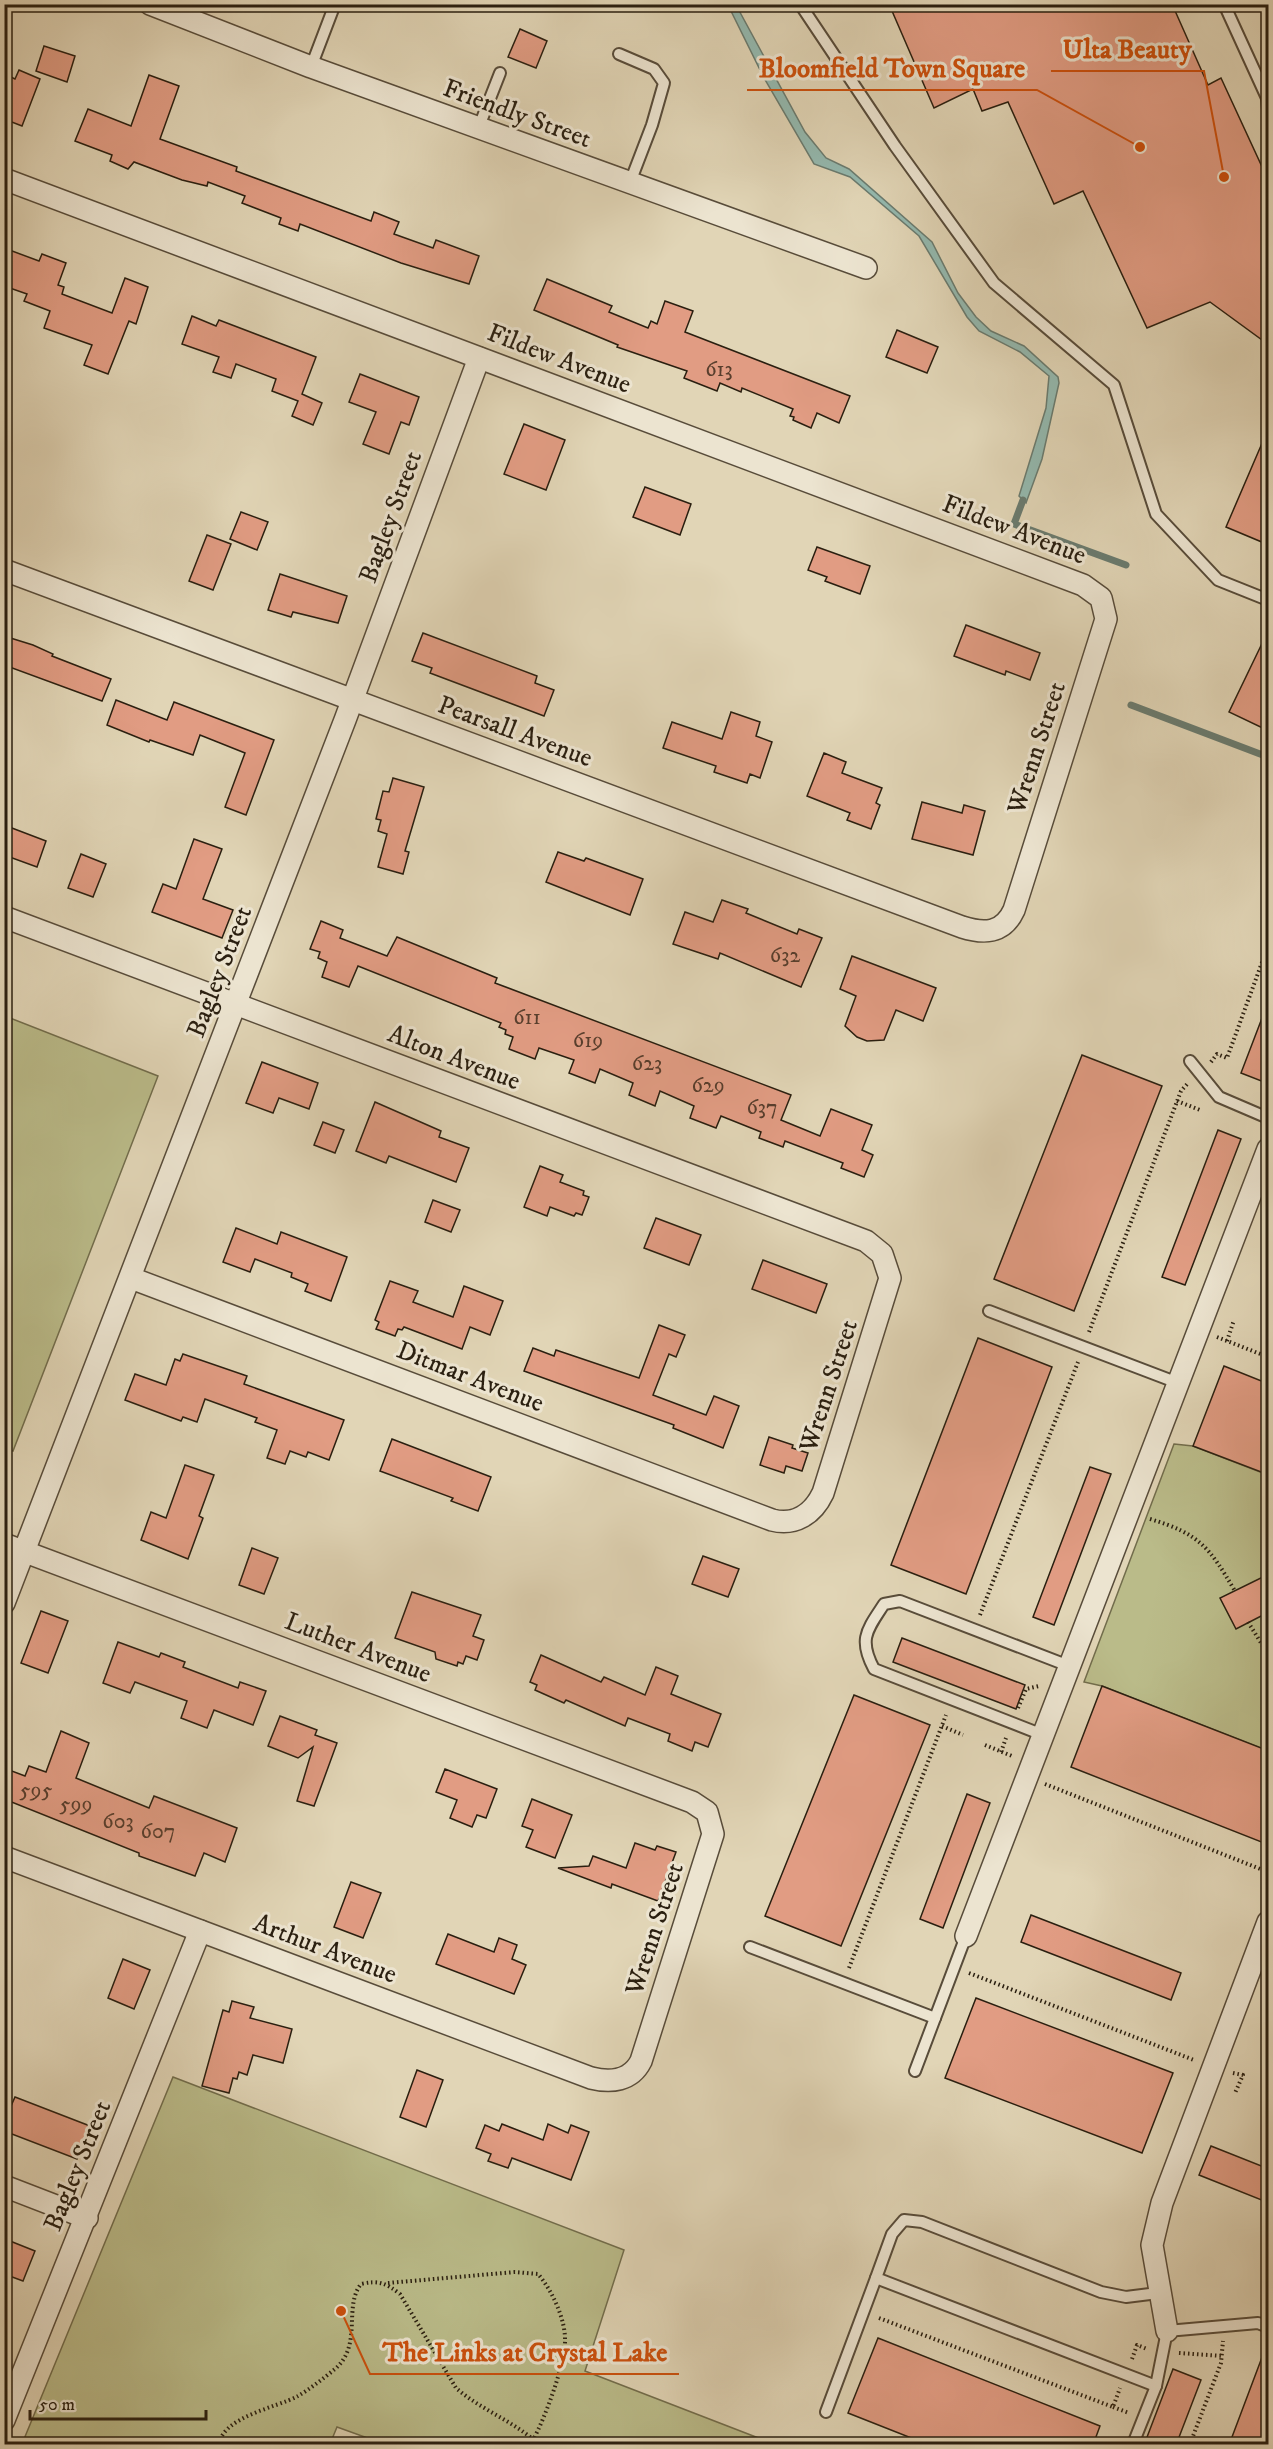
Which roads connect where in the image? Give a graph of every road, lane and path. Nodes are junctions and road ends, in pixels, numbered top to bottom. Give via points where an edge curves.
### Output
1 (150, 4) edge
2 (335, 4) edge
3 (800, 4) edge
4 (1224, 4) edge
5 (195, 13) edge
6 (619, 54) dead end
7 (311, 67) junction
8 (500, 73) dead end
9 (1269, 109) edge
10 (478, 129) junction
11 (4, 179) edge
12 (629, 185) junction
13 (866, 268) dead end
14 (479, 358) junction
15 (4, 570) edge
16 (1094, 591) joint
17 (1269, 600) edge
18 (352, 701) junction
19 (4, 917) edge
20 (1007, 922) joint
21 (1269, 946) edge
22 (236, 1004) junction
23 (1190, 1061) dead end
24 (1210, 1062) dead end
25 (1191, 1081) dead end
26 (1177, 1101) junction
27 (1200, 1110) dead end
28 (1269, 1118) edge
29 (1269, 1149) edge
30 (882, 1254) joint
31 (131, 1278) junction
32 (989, 1311) dead end
33 (1234, 1320) dead end
34 (1088, 1335) dead end
35 (1212, 1335) dead end
36 (1227, 1341) junction
37 (1269, 1357) edge
38 (1079, 1358) dead end
39 (1178, 1383) junction
40 (1142, 1517) dead end
41 (791, 1521) joint
42 (14, 1547) edge
43 (1235, 1591) dead end
44 (4, 1603) edge
45 (979, 1619) dead end
46 (1248, 1622) dead end
47 (1269, 1654) edge
48 (1069, 1666) junction
49 (1047, 1684) dead end
50 (1018, 1709) dead end
51 (948, 1710) dead end
52 (942, 1726) junction
53 (1008, 1735) dead end
54 (1043, 1735) junction
55 (963, 1736) dead end
56 (985, 1745) dead end
57 (1001, 1752) junction
58 (1019, 1758) dead end
59 (1039, 1782) dead end
60 (692, 1802) joint
61 (4, 1857) edge
62 (1269, 1872) edge
63 (1269, 1922) edge
64 (200, 1931) junction
65 (966, 1936) joint
66 (750, 1947) dead end
67 (848, 1971) dead end
68 (966, 1972) dead end
69 (935, 2018) junction
70 (1203, 2063) dead end
71 (915, 2071) dead end
72 (1228, 2071) dead end
73 (628, 2076) joint
74 (1235, 2093) dead end
75 (4, 2186) edge
76 (87, 2218) junction
77 (876, 2278) junction
78 (387, 2284) junction
79 (1158, 2293) junction
80 (873, 2316) dead end
81 (1269, 2327) edge
82 (1167, 2331) junction
83 (1223, 2341) dead end
84 (1154, 2351) dead end
85 (1177, 2353) dead end
86 (1223, 2356) junction
87 (1130, 2362) dead end
88 (1156, 2386) junction
89 (1121, 2387) dead end
90 (1113, 2407) junction
91 (826, 2412) dead end
92 (1135, 2416) dead end
93 (4, 2420) edge
94 (533, 2439) junction
95 (219, 2445) edge
96 (538, 2445) edge
97 (1133, 2445) edge
98 (1190, 2445) edge

1 - 5 street, Friendly Street
2 - 7 lane
3 - 17 lane via 895,146 994,283 1114,385 1156,514 1218,580
4 - 9 lane
5 - 7 street, Friendly Street
6 - 12 lane via 654,69 664,82
7 - 10 street, Friendly Street
8 - 10 lane
10 - 12 street, Friendly Street
11 - 14 street, Fildew Avenue
12 - 13 street, Friendly Street
14 - 16 street, Fildew Avenue
14 - 18 street, Bagley Street
15 - 18 street, Pearsall Avenue
16 - 20 street, Wrenn Street via 1105,609 1105,626
18 - 20 street, Pearsall Avenue via 973,930 990,932
18 - 22 street, Bagley Street
19 - 22 street, Alton Avenue
21 - 24 path via 1227,1058 1217,1054
22 - 30 street, Alton Avenue via 866,1241
22 - 31 street, Bagley Street
23 - 28 lane via 1219,1097
25 - 26 path
26 - 27 path
26 - 34 path
29 - 39 street
30 - 41 street, Wrenn Street via 890,1286 823,1493 814,1509
31 - 41 street, Ditmar Avenue via 772,1520
31 - 42 street, Bagley Street
32 - 39 lane
33 - 36 path
35 - 36 path
36 - 37 path
38 - 45 path
39 - 48 street
40 - 43 path via 1188,1533 1201,1542
42 - 44 street, Bagley Street
42 - 60 street, Luther Avenue
46 - 47 path
48 - 54 street
48 - 54 lane via 900,1601 884,1604 868,1629 864,1651 874,1669
49 - 50 path via 1026,1689
51 - 52 path
52 - 55 path
52 - 67 path
53 - 57 path
54 - 65 street
56 - 57 path
57 - 58 path
59 - 62 path
60 - 73 street, Wrenn Street via 710,1817 712,1839 641,2061
61 - 64 street, Arthur Avenue
63 - 79 street via 1162,2203 1152,2245
64 - 73 street, Arthur Avenue via 591,2078 608,2081
64 - 76 street, Bagley Street
65 - 69 lane
66 - 69 lane
68 - 70 path
69 - 71 lane
72 - 74 path via 1243,2075
75 - 76 street
76 - 93 street, Bagley Street
77 - 79 lane via 892,2234 903,2220 922,2222 1101,2292 1126,2297
77 - 88 lane
77 - 91 lane
78 - 94 path via 400,2294 456,2388
78 - 94 path via 515,2272 538,2274 548,2286 565,2342 545,2418
78 - 95 path via 361,2284 354,2293 352,2337 346,2357 336,2368 298,2396 257,2411 230,2427 220,2437
79 - 82 street
80 - 90 path
81 - 82 lane via 1258,2323
82 - 88 lane
83 - 86 path
84 - 87 path via 1137,2345
85 - 86 path
86 - 98 path
88 - 97 lane
89 - 90 path
90 - 92 path
94 - 96 path

